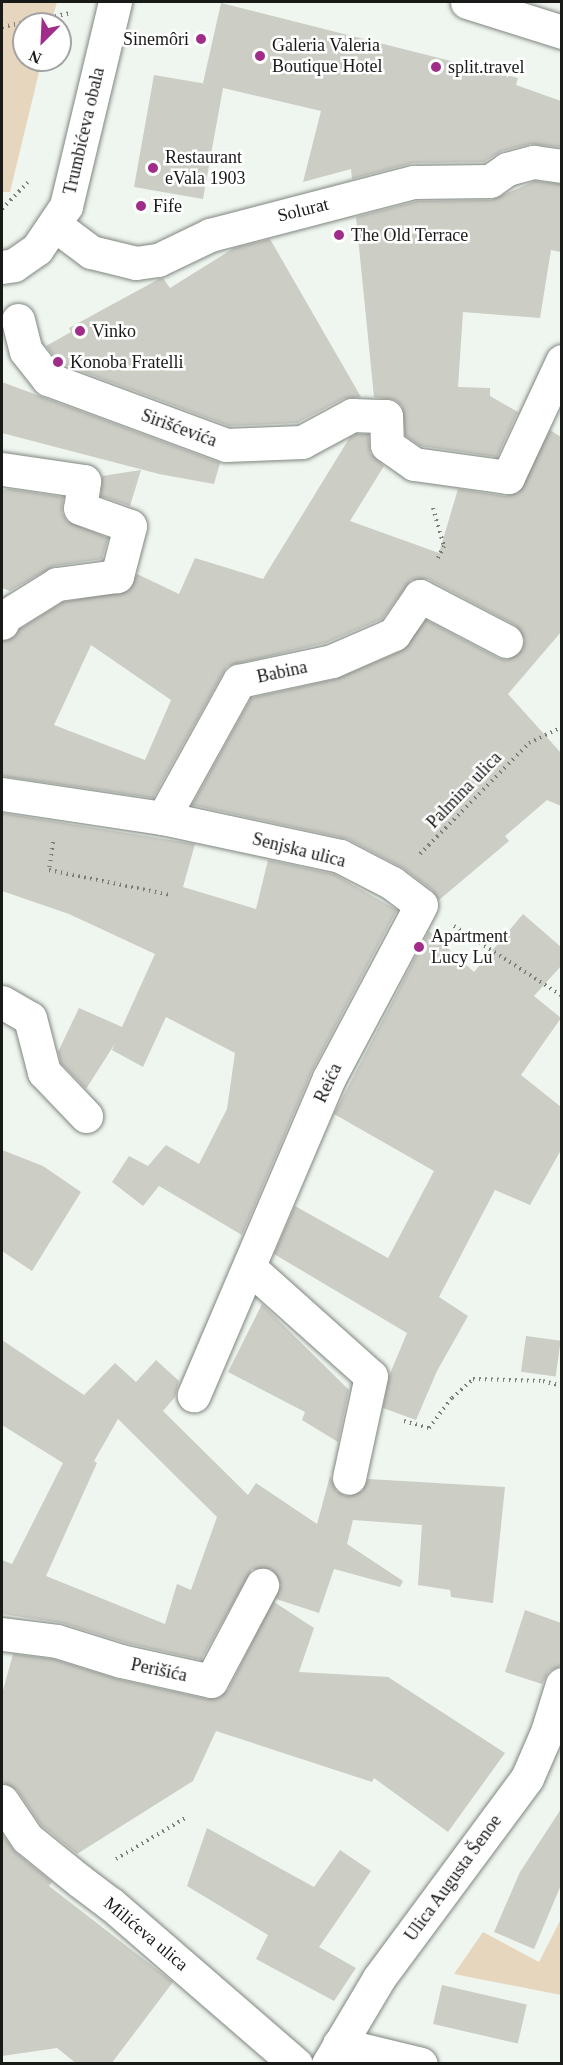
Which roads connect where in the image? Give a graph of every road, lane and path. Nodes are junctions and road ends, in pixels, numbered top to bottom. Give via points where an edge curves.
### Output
1 (116, 2) edge
2 (467, 2) edge
3 (75, 12) dead end
4 (2, 27) edge
5 (561, 32) edge
6 (561, 166) edge
7 (55, 225) junction
8 (2, 267) edge
9 (18, 320) dead end
10 (561, 361) edge
11 (414, 464) junction
12 (2, 469) edge
13 (420, 596) junction
14 (2, 623) edge
15 (506, 641) dead end
16 (561, 727) edge
17 (2, 794) edge
18 (59, 805) junction
19 (164, 818) junction
20 (392, 883) junction
21 (171, 895) dead end
22 (421, 904) junction
23 (561, 996) edge
24 (2, 1002) edge
25 (86, 1116) dead end
26 (250, 1268) junction
27 (561, 1386) edge
28 (194, 1395) dead end
29 (365, 1409) junction
30 (349, 1478) dead end
31 (262, 1585) dead end
32 (2, 1634) edge
33 (561, 1684) edge
34 (2, 1801) edge
35 (185, 1818) dead end
36 (80, 1881) junction
37 (334, 2054) edge
38 (296, 2064) edge
39 (421, 2064) edge

1 - 7 street, Trumbićeva obala via 73,186
2 - 5 street
3 - 4 path
6 - 7 street, Solurat via 534,162 507,169 490,181 414,183 210,235 158,260 136,263 91,252
7 - 8 street, Trumbićeva obala via 37,249 14,265
9 - 11 street, Sirišćevića via 26,351 48,379 132,411 226,445 302,442 352,415 386,416 387,445
10 - 11 street via 508,477
11 - 13 path via 429,494 444,546
12 - 14 street via 84,481 80,508 130,526 117,576 57,584 4,616
13 - 15 street
13 - 19 street, Babina via 394,633 333,661 239,681
16 - 20 path, Palmina ulica via 529,743
17 - 18 street, Senjska ulica
18 - 19 street, Senjska ulica
18 - 21 path via 49,870
19 - 20 street, Senjska ulica via 340,856
20 - 22 street, Senjska ulica
22 - 23 path
22 - 26 street, Reića via 328,1078
24 - 25 street via 30,1018 44,1072
26 - 28 street, Reića
26 - 29 street via 371,1376
27 - 29 path via 543,1381 473,1379 429,1428
29 - 30 street
31 - 32 street, Perišića via 212,1681 121,1661 57,1641
33 - 37 street, Ulica Augusta Šenoe via 548,1732 527,1778 379,1978
34 - 36 street, Milićeva ulica via 27,1838
35 - 36 path
36 - 38 street, Milićeva ulica
37 - 39 street

